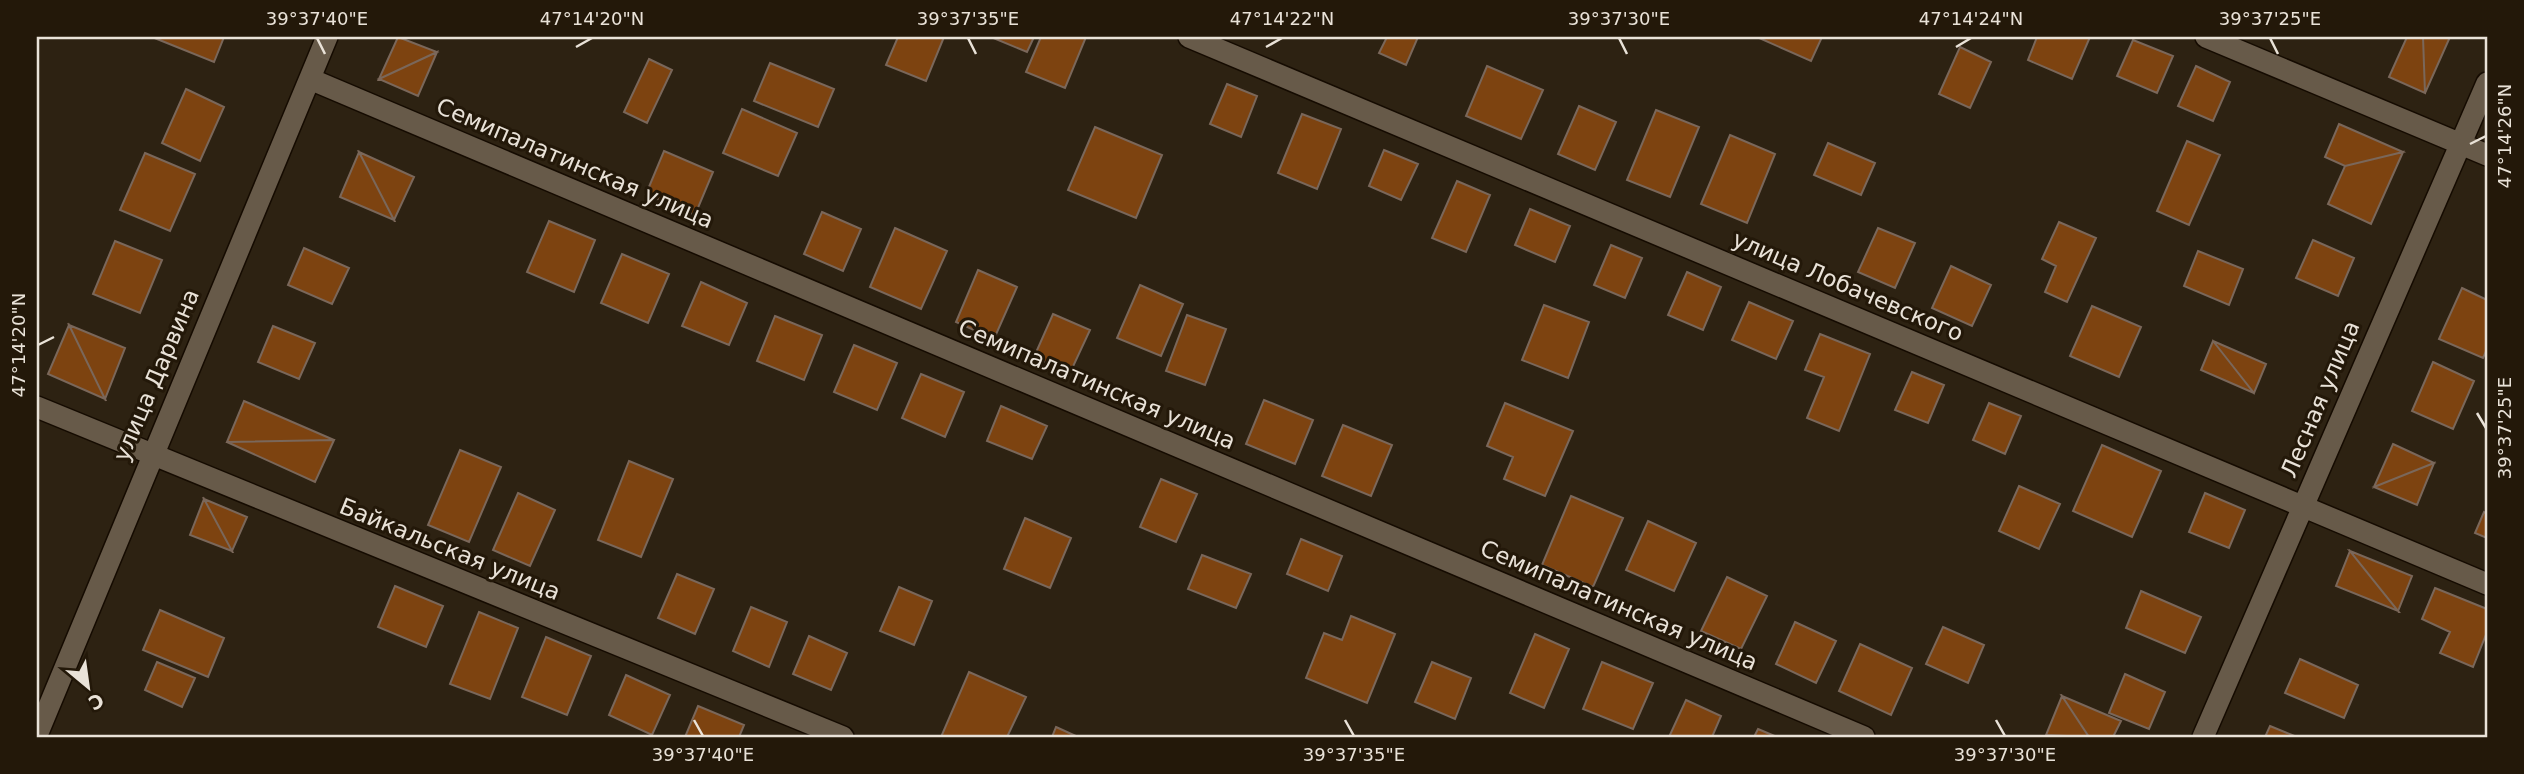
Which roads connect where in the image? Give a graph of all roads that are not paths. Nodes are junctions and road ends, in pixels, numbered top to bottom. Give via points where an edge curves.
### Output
1 (327, 37) edge
2 (1189, 37) edge
3 (2206, 37) edge
4 (310, 79) junction
5 (2487, 83) edge
6 (2459, 144) junction
7 (2487, 155) edge
8 (37, 407) edge
9 (151, 455) junction
10 (2302, 506) junction
11 (2487, 584) edge
12 (37, 735) edge
13 (844, 737) edge
14 (1864, 737) edge
15 (2203, 737) edge

1 - 4 street, улица Дарвина
2 - 10 street, улица Лобачевского
3 - 6 street
4 - 9 street, улица Дарвина
4 - 14 street, Семипалатинская улица
5 - 6 street, Лесная улица
6 - 7 street
6 - 10 street, Лесная улица
8 - 9 street, Байкальская улица
9 - 12 street, улица Дарвина
9 - 13 street, Байкальская улица
10 - 11 street, улица Лобачевского
10 - 15 street, Лесная улица

